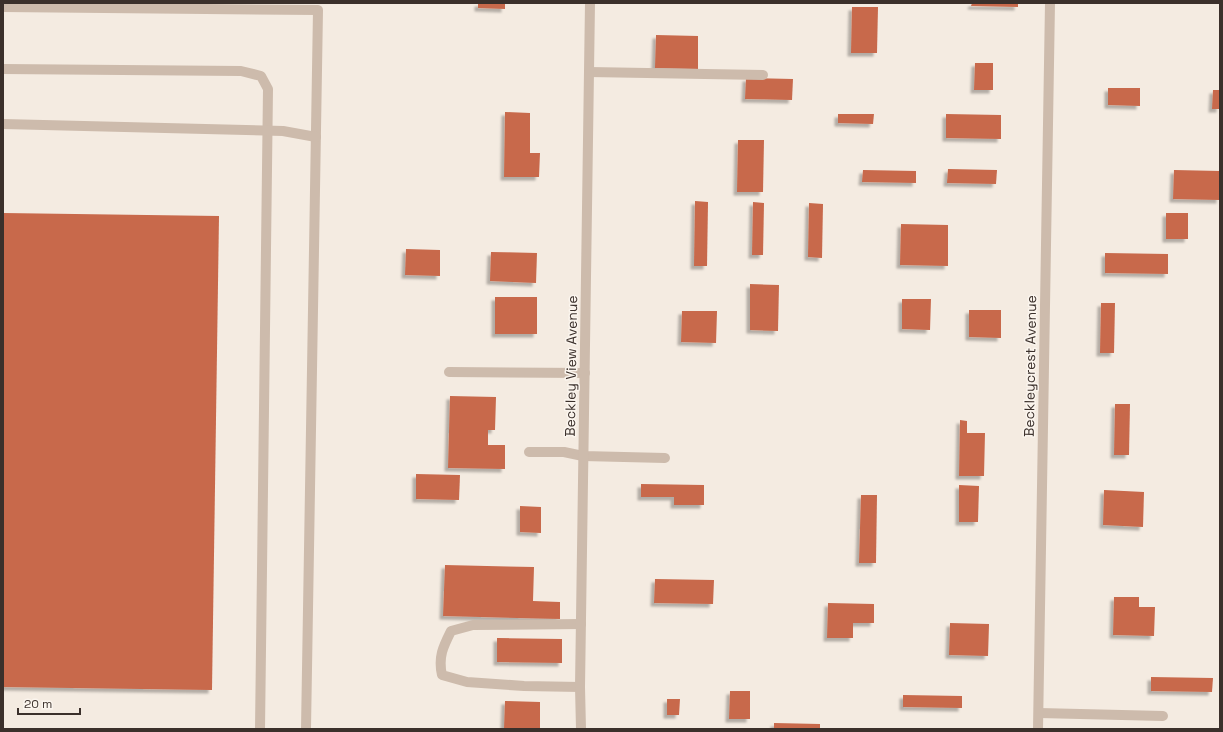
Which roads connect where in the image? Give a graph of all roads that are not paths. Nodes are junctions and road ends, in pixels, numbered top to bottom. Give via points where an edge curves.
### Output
1 (590, 3) edge
2 (1050, 3) edge
3 (3, 7) edge
4 (3, 69) edge
5 (589, 72) junction
6 (762, 75) dead end
7 (3, 124) edge
8 (268, 130) junction
9 (316, 137) junction
10 (449, 372) dead end
11 (584, 373) junction
12 (529, 452) dead end
13 (583, 456) junction
14 (665, 458) dead end
15 (581, 624) junction
16 (580, 687) junction
17 (1039, 713) junction
18 (1163, 716) dead end
19 (260, 729) edge
20 (306, 729) edge
21 (581, 729) edge
22 (1038, 729) edge

1 - 5 street, Beckley View Avenue
2 - 17 street, Beckleycrest Avenue
3 - 9 street via 318,10
4 - 8 street via 241,70 261,76 268,89
5 - 6 street
5 - 11 street, Beckley View Avenue
7 - 8 street
8 - 9 street
8 - 19 street
9 - 20 street
10 - 11 street
11 - 13 street, Beckley View Avenue
12 - 13 street via 564,452
13 - 14 street
13 - 15 street, Beckley View Avenue
15 - 16 street, Beckley View Avenue
15 - 16 street via 473,625 451,631 442,649 440,665 442,675 467,682
16 - 21 street, Beckley View Avenue
17 - 18 street
17 - 22 street, Beckleycrest Avenue

